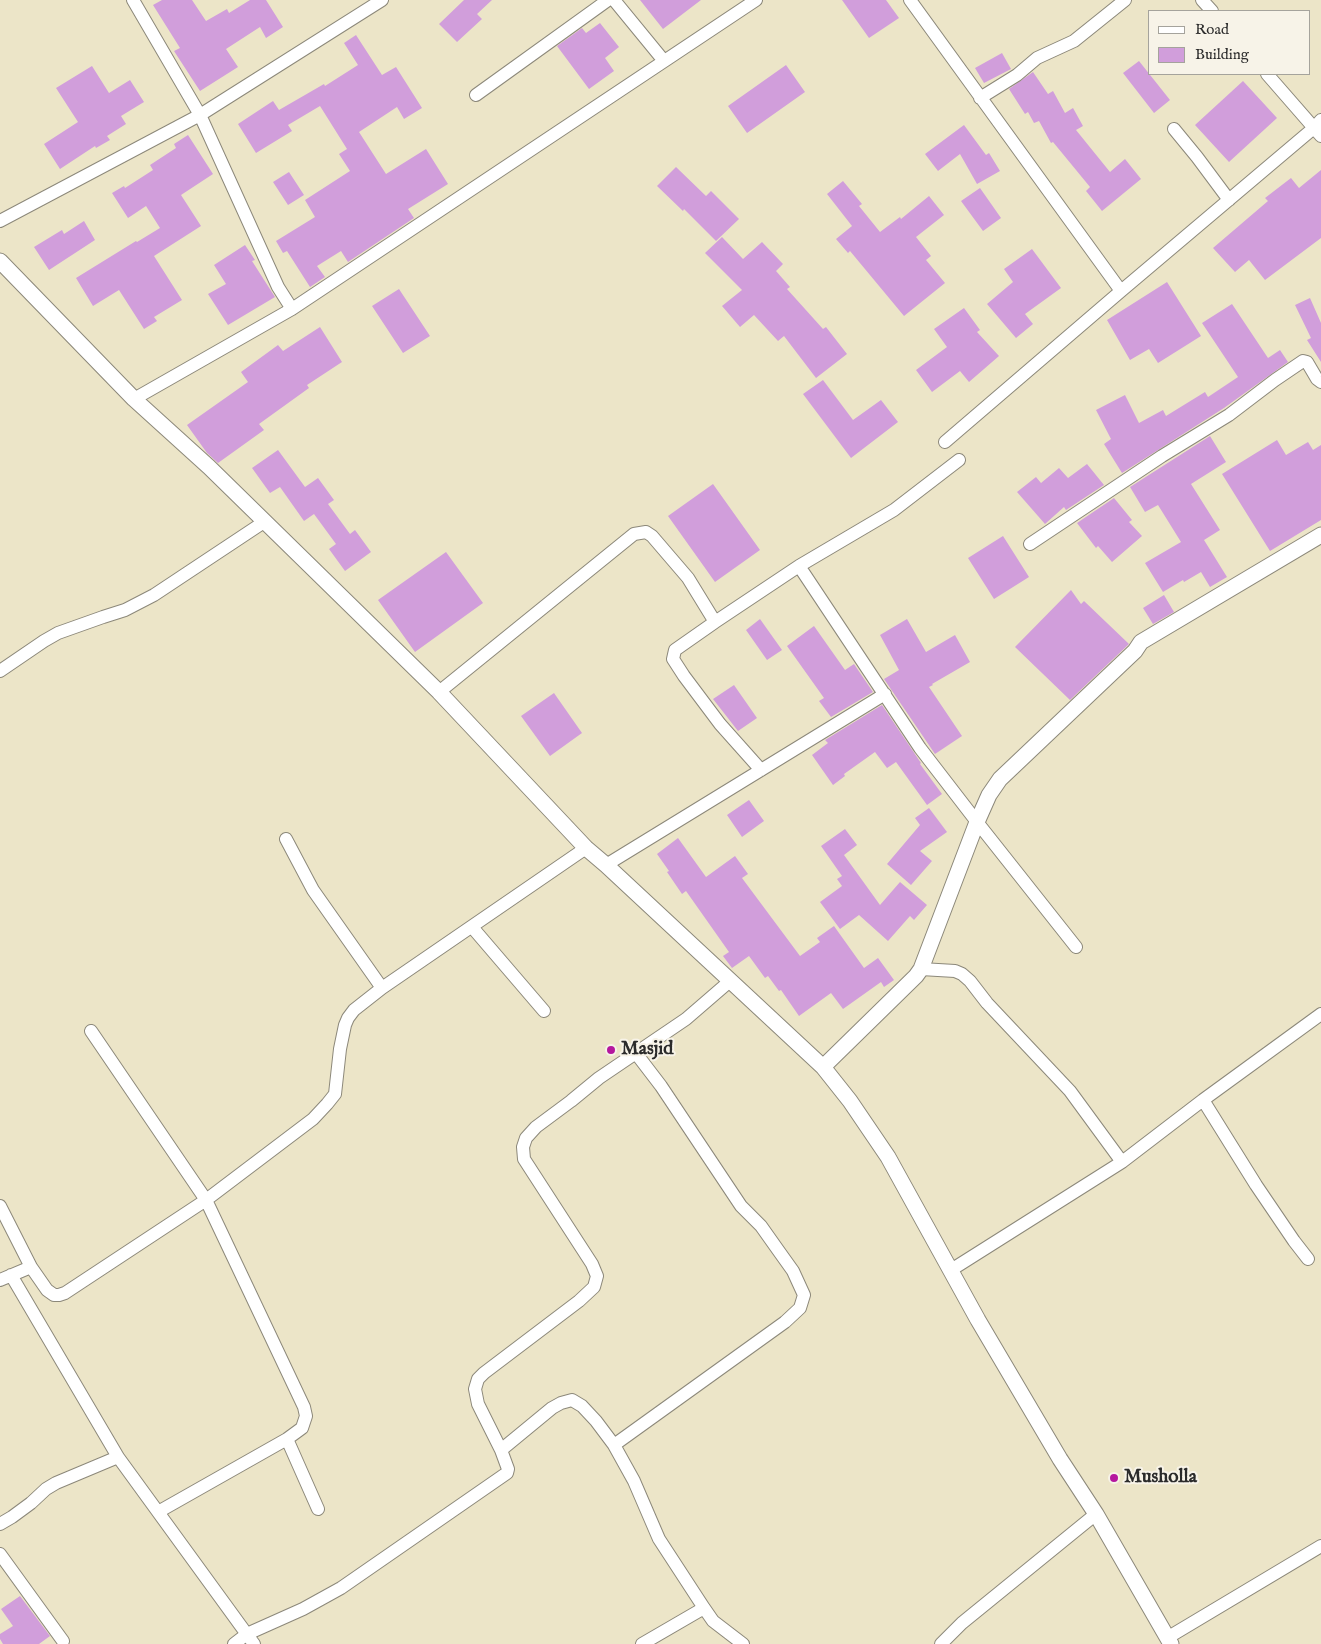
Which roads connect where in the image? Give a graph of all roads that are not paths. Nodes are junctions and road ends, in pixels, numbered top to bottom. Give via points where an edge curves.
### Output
1 (133, 0) edge
2 (382, 0) edge
3 (608, 0) edge
4 (614, 0) edge
5 (756, 0) edge
6 (910, 0) edge
7 (1125, 0) edge
8 (1202, 0) edge
9 (1211, 10) edge
10 (664, 61) junction
11 (1268, 75) edge
12 (476, 95) dead end
13 (980, 98) junction
14 (200, 115) junction
15 (1319, 128) edge
16 (1174, 129) dead end
17 (1229, 200) junction
18 (0, 221) edge
19 (0, 261) edge
20 (1121, 291) junction
21 (292, 309) junction
22 (1321, 382) edge
23 (134, 399) junction
24 (945, 442) dead end
25 (960, 460) dead end
26 (264, 522) junction
27 (1321, 535) edge
28 (1030, 544) dead end
29 (799, 566) junction
30 (715, 622) junction
31 (0, 671) edge
32 (439, 692) junction
33 (885, 694) junction
34 (761, 770) junction
35 (977, 822) junction
36 (286, 839) dead end
37 (586, 848) junction
38 (606, 865) junction
39 (472, 927) junction
40 (1076, 946) dead end
41 (921, 969) junction
42 (730, 981) junction
43 (382, 988) junction
44 (544, 1011) dead end
45 (1321, 1014) edge
46 (91, 1031) dead end
47 (635, 1052) junction
48 (823, 1066) junction
49 (1203, 1100) junction
50 (1122, 1162) junction
51 (206, 1200) junction
52 (0, 1206) edge
53 (1308, 1259) dead end
54 (31, 1267) junction
55 (951, 1270) junction
56 (6, 1278) edge
57 (287, 1439) junction
58 (614, 1445) junction
59 (501, 1450) junction
60 (118, 1457) junction
61 (318, 1509) dead end
62 (158, 1512) junction
63 (1096, 1514) junction
64 (0, 1524) edge
65 (1321, 1546) edge
66 (0, 1554) edge
67 (704, 1608) junction
68 (251, 1639) edge
69 (63, 1641) dead end
70 (1169, 1641) edge
71 (234, 1644) edge
72 (642, 1644) edge
73 (743, 1644) edge
74 (941, 1644) edge

1 - 14 street
2 - 14 street
3 - 12 street
4 - 10 street
5 - 10 street
6 - 13 street
7 - 13 street via 1074,41 1037,58
8 - 9 street
10 - 21 street
11 - 15 street
13 - 20 street
14 - 18 street
14 - 21 street via 278,287
15 - 17 street
16 - 17 street
17 - 20 street
19 - 23 street
20 - 24 street
21 - 23 street
22 - 28 street via 1308,362 1303,361 1229,415
23 - 26 street
25 - 29 street via 894,510
26 - 31 street via 154,595 126,610 58,633
26 - 32 street
27 - 35 street via 1141,642 1000,779
29 - 30 street
29 - 33 street
30 - 32 street via 688,578 652,536 646,532 634,534
30 - 34 street via 674,650 673,659 720,724
32 - 37 street
33 - 34 street
33 - 35 street via 920,748
34 - 38 street
35 - 40 street
35 - 41 street
36 - 43 street via 313,890
37 - 38 street
37 - 39 street
38 - 42 street
39 - 43 street
39 - 44 street
41 - 48 street
41 - 50 street via 955,971 970,981 986,1003 1070,1092
42 - 47 street via 686,1019
42 - 48 street
43 - 51 street via 348,1018 340,1049 335,1094 327,1104 313,1119
45 - 49 street
46 - 51 street
47 - 58 street via 741,1206 761,1226 793,1271 804,1295 800,1308 785,1322
47 - 59 street via 526,1138 524,1159 597,1276 594,1287 579,1301 478,1379 475,1389 478,1404
48 - 55 street via 888,1157
49 - 50 street
49 - 53 street via 1256,1185
50 - 55 street
51 - 54 street via 65,1293 54,1295 47,1290
51 - 57 street via 304,1407 306,1416 302,1428
52 - 54 street
54 - 56 street
55 - 63 street via 1021,1394
56 - 60 street
57 - 61 street
57 - 62 street
58 - 59 street via 596,1421 572,1400 552,1408
58 - 67 street via 659,1539
59 - 68 street via 508,1470 499,1479 342,1588
60 - 62 street
60 - 64 street via 56,1483
62 - 68 street
63 - 70 street
63 - 74 street via 962,1623
65 - 70 street
66 - 69 street
67 - 72 street
67 - 73 street
68 - 71 street

